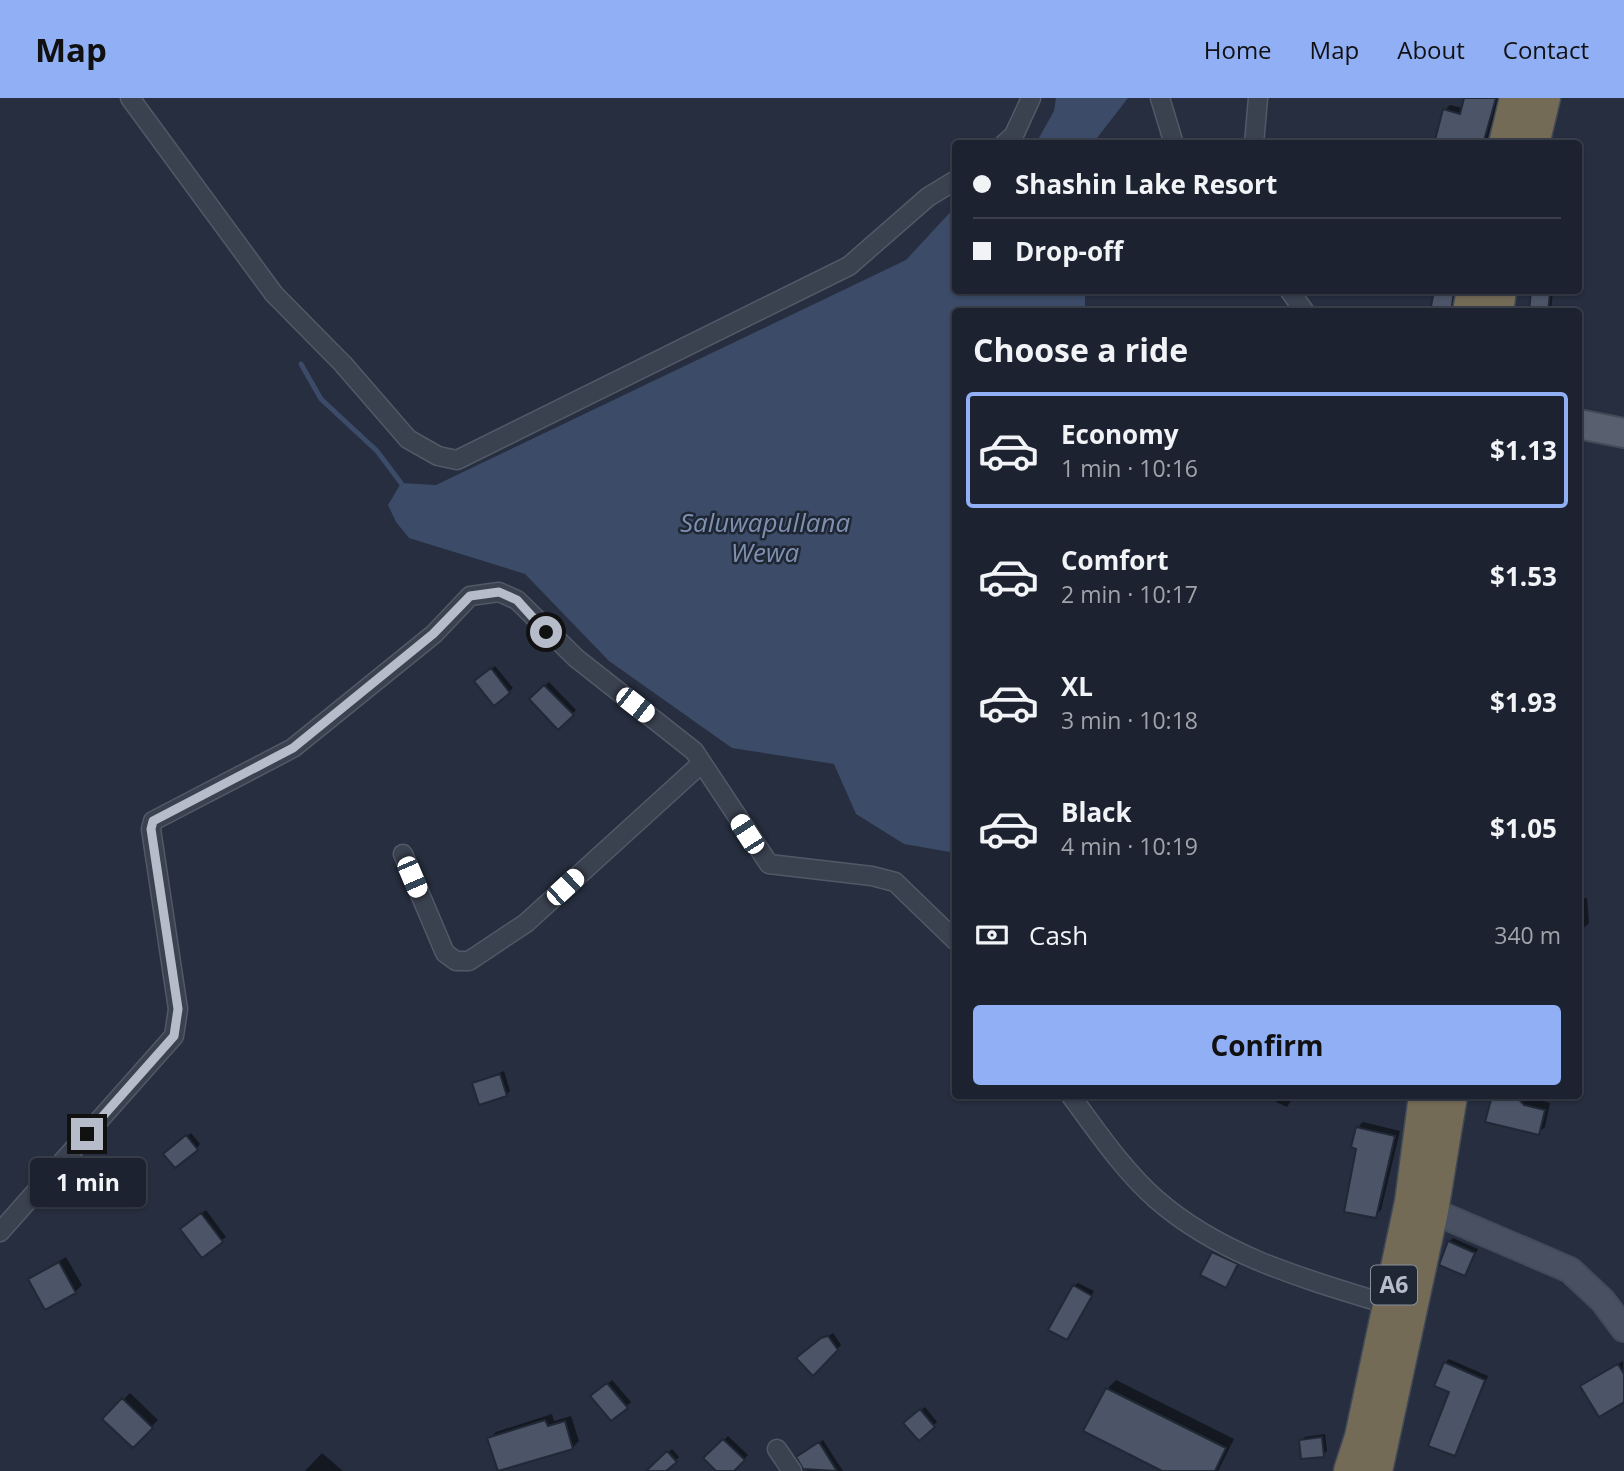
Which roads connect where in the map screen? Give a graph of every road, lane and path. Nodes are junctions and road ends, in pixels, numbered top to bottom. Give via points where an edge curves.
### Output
1 (130, 98) edge
2 (1031, 98) edge
3 (1160, 98) edge
4 (1258, 98) edge
5 (1516, 98) edge
6 (1544, 98) edge
7 (1008, 140) edge
8 (1173, 140) edge
9 (1254, 140) edge
10 (1506, 140) edge
11 (1534, 140) edge
12 (952, 182) edge
13 (1292, 294) edge
14 (1303, 308) edge
15 (1582, 425) edge
16 (1624, 433) edge
17 (702, 763) junction
18 (402, 854) dead end
19 (952, 937) edge
20 (1073, 1099) edge
21 (1425, 1099) edge
22 (1450, 1099) edge
23 (1422, 1206) junction
24 (0, 1232) edge
25 (1390, 1305) junction
26 (1624, 1329) edge
27 (777, 1449) dead end
28 (792, 1471) edge
29 (1350, 1471) edge
30 (1376, 1471) edge

1 - 12 street via 274,294 408,439 438,456 457,460 849,265 928,197
2 - 7 street
3 - 8 street
4 - 9 street
5 - 10 highway
6 - 11 highway
13 - 14 street
15 - 16 main road
17 - 18 street via 526,923 470,961 456,961 446,953
17 - 19 street via 769,864 895,882
17 - 24 street via 694,751 546,632 517,600 499,592 470,596 433,634 293,748 153,821 178,1009 174,1036
20 - 25 street via 1112,1151 1157,1199 1218,1240 1278,1272
21 - 23 highway, A6
22 - 23 highway, A6
23 - 25 highway, A6
23 - 26 street via 1570,1270
23 - 30 highway, A6
25 - 29 highway, A6
27 - 28 street

